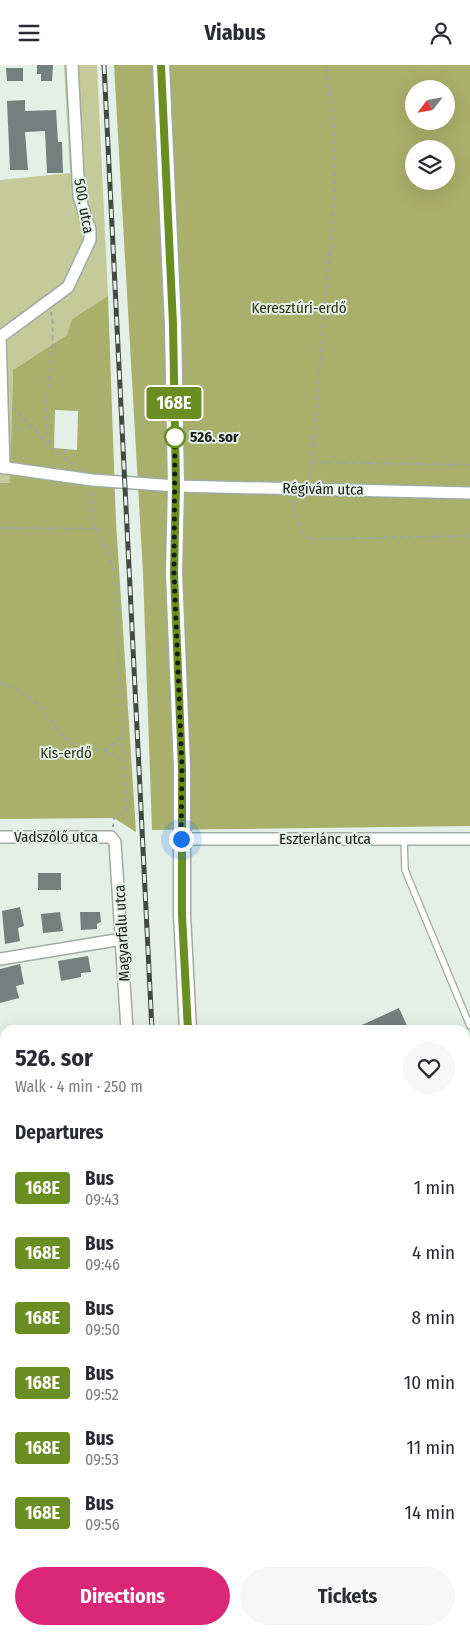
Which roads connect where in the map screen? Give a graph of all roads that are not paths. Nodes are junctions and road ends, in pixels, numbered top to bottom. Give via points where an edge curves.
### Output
1 (72, 65) edge
2 (160, 65) edge
3 (0, 337) edge
4 (2, 467) edge
5 (176, 487) junction
6 (470, 493) edge
7 (0, 837) edge
8 (111, 837) joint
9 (181, 839) junction
10 (404, 839) junction
11 (470, 839) edge
12 (122, 939) junction
13 (0, 959) edge
14 (127, 1025) edge
15 (188, 1025) edge
16 (470, 1025) edge

1 - 3 street, 500. utca via 80,196 90,240 68,287
2 - 5 street via 173,325
3 - 4 street
4 - 5 street via 92,480
5 - 6 street, Régivám utca
5 - 9 street via 174,573 182,768
7 - 8 street, Vadszőlő utca
8 - 12 street, Magyarfalu utca via 117,848
9 - 10 street, Eszterlánc utca
9 - 15 street
10 - 11 street, Eszterlánc utca
10 - 16 lane via 405,870
12 - 13 street
12 - 14 street, Magyarfalu utca

